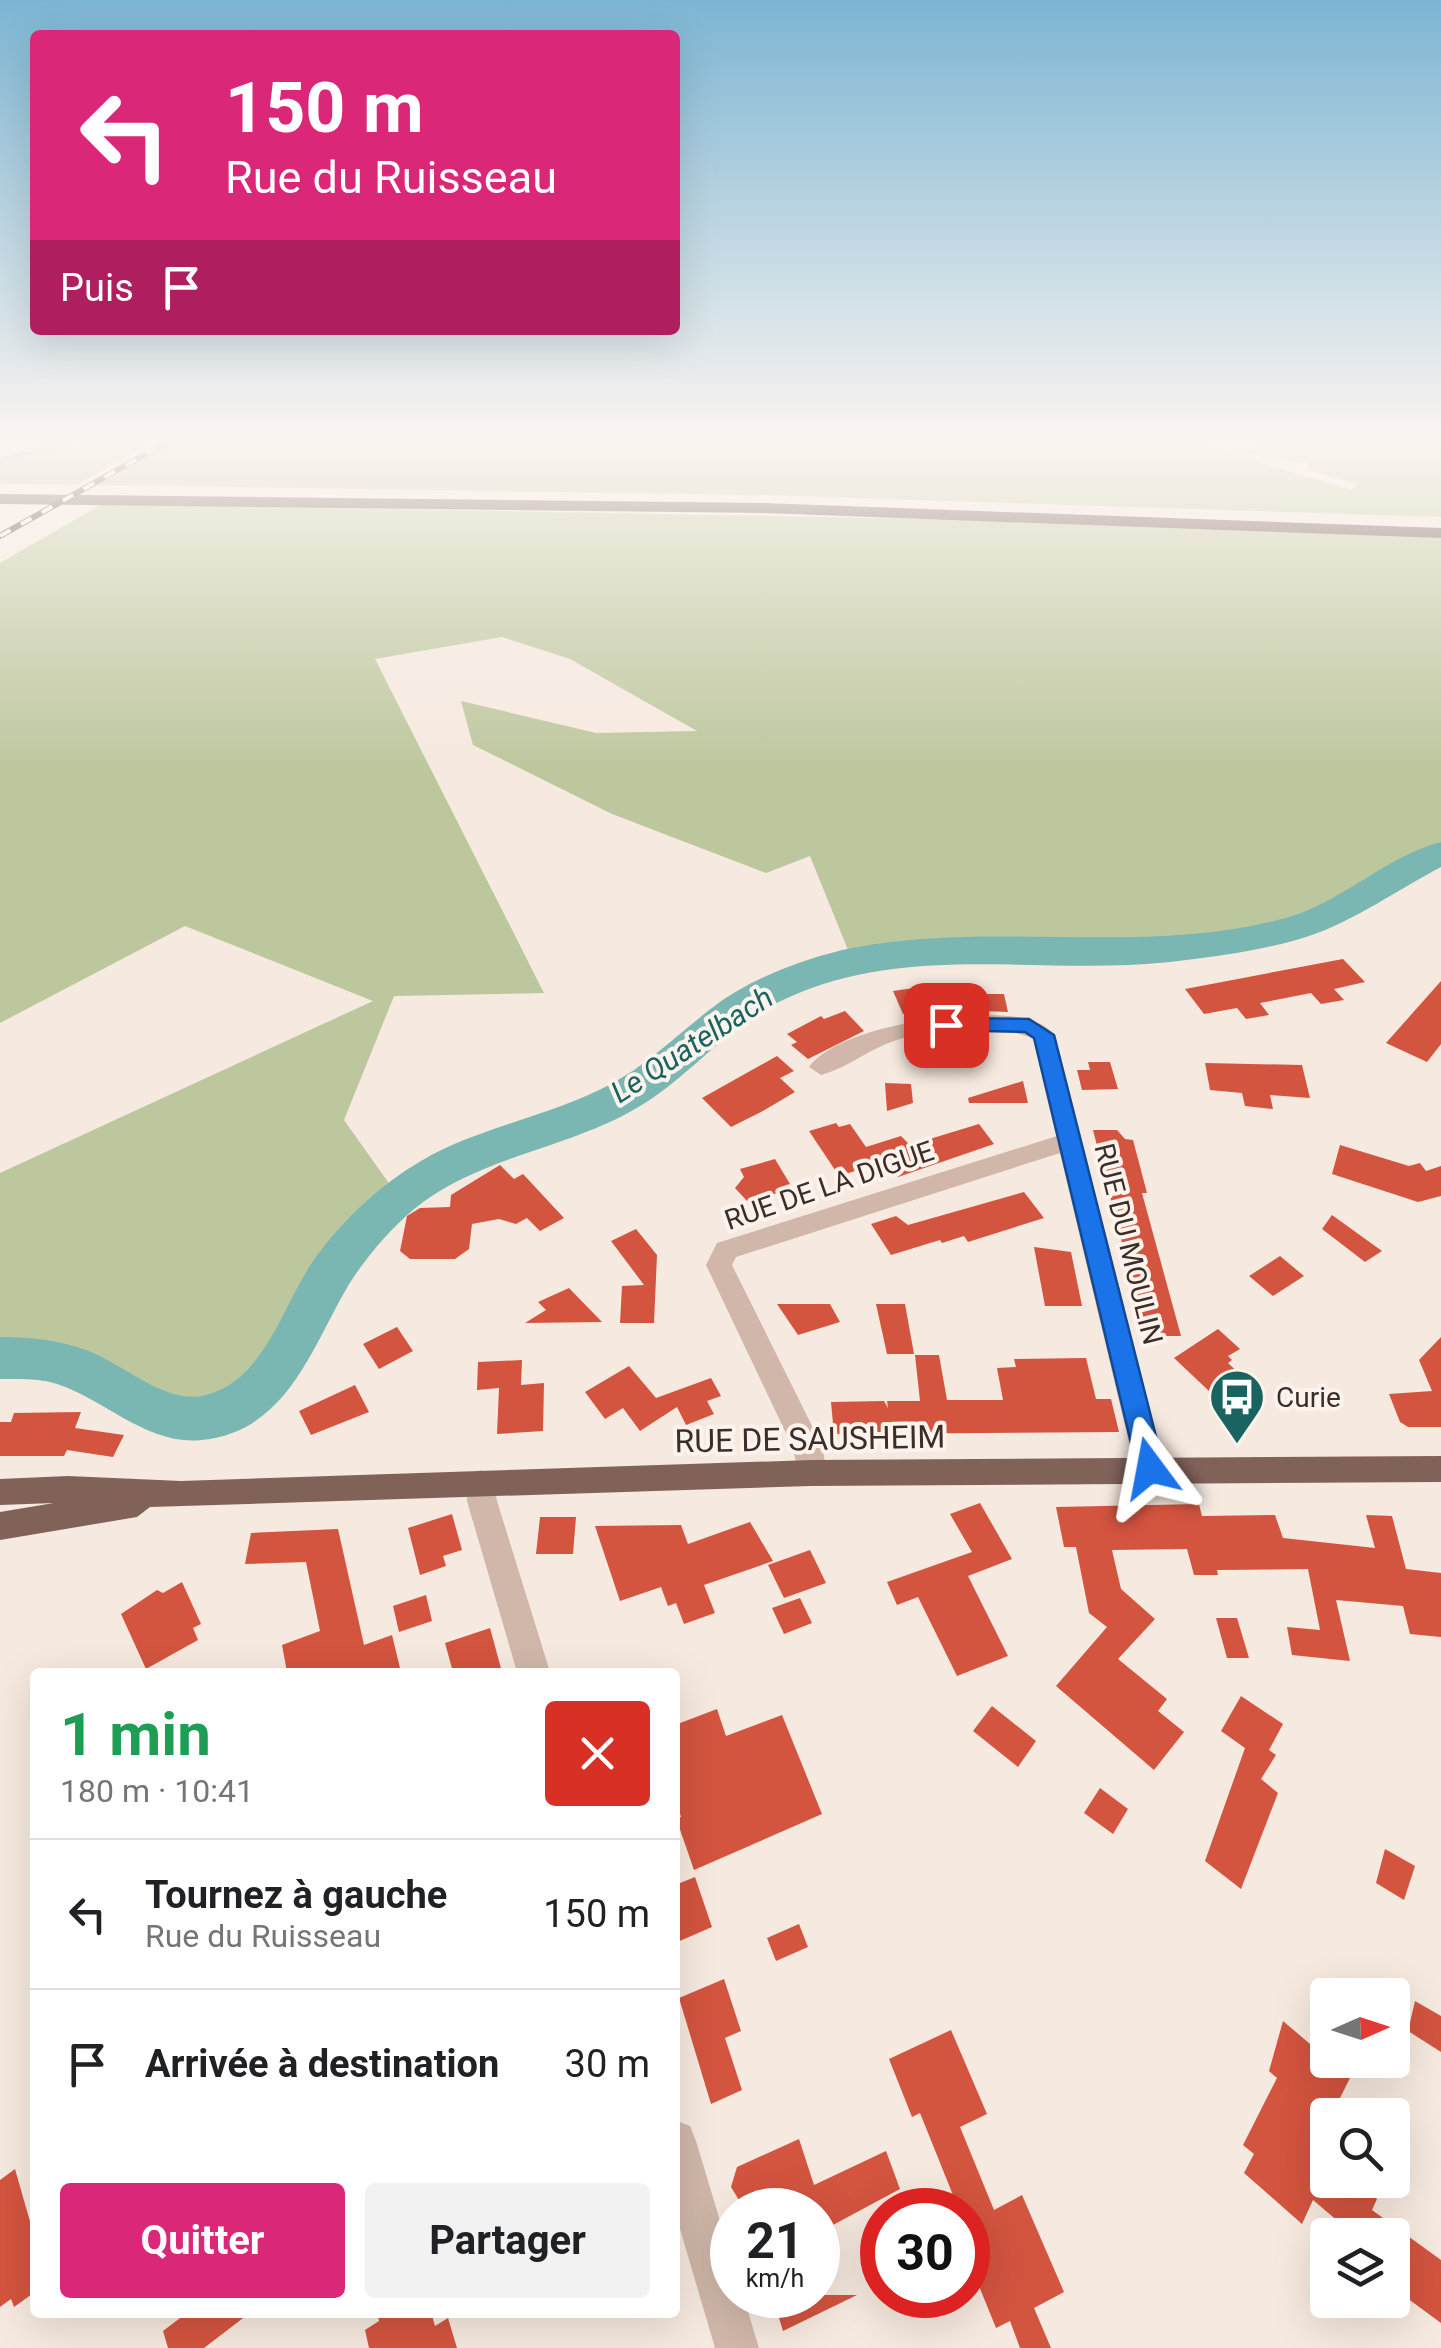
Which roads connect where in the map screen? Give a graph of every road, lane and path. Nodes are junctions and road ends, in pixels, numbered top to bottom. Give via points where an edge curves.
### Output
1 (820, 1067) dead end
2 (1070, 1140) junction
3 (1150, 1468) junction
4 (1441, 1468) edge
5 (812, 1474) junction
6 (481, 1482) junction
7 (0, 1492) edge
8 (181, 1495) junction
9 (0, 1526) edge
10 (533, 1668) edge
11 (680, 2157) edge
12 (738, 2348) edge

1 - 2 street, RUE DU MOULIN via 899,1032 1029,1025 1044,1035
2 - 3 street, RUE DU MOULIN
2 - 5 street, RUE DE LA DIGUE via 726,1250 719,1264 808,1448
3 - 4 main road, RUE DE SAUSHEIM
3 - 5 main road, RUE DE SAUSHEIM
5 - 6 main road, RUE DE SAUSHEIM
6 - 8 main road, RUE DE SAUSHEIM
6 - 10 street
7 - 8 main road, RUE DE SAUSHEIM
8 - 9 main road, RUE DE SAUSHEIM
11 - 12 street

